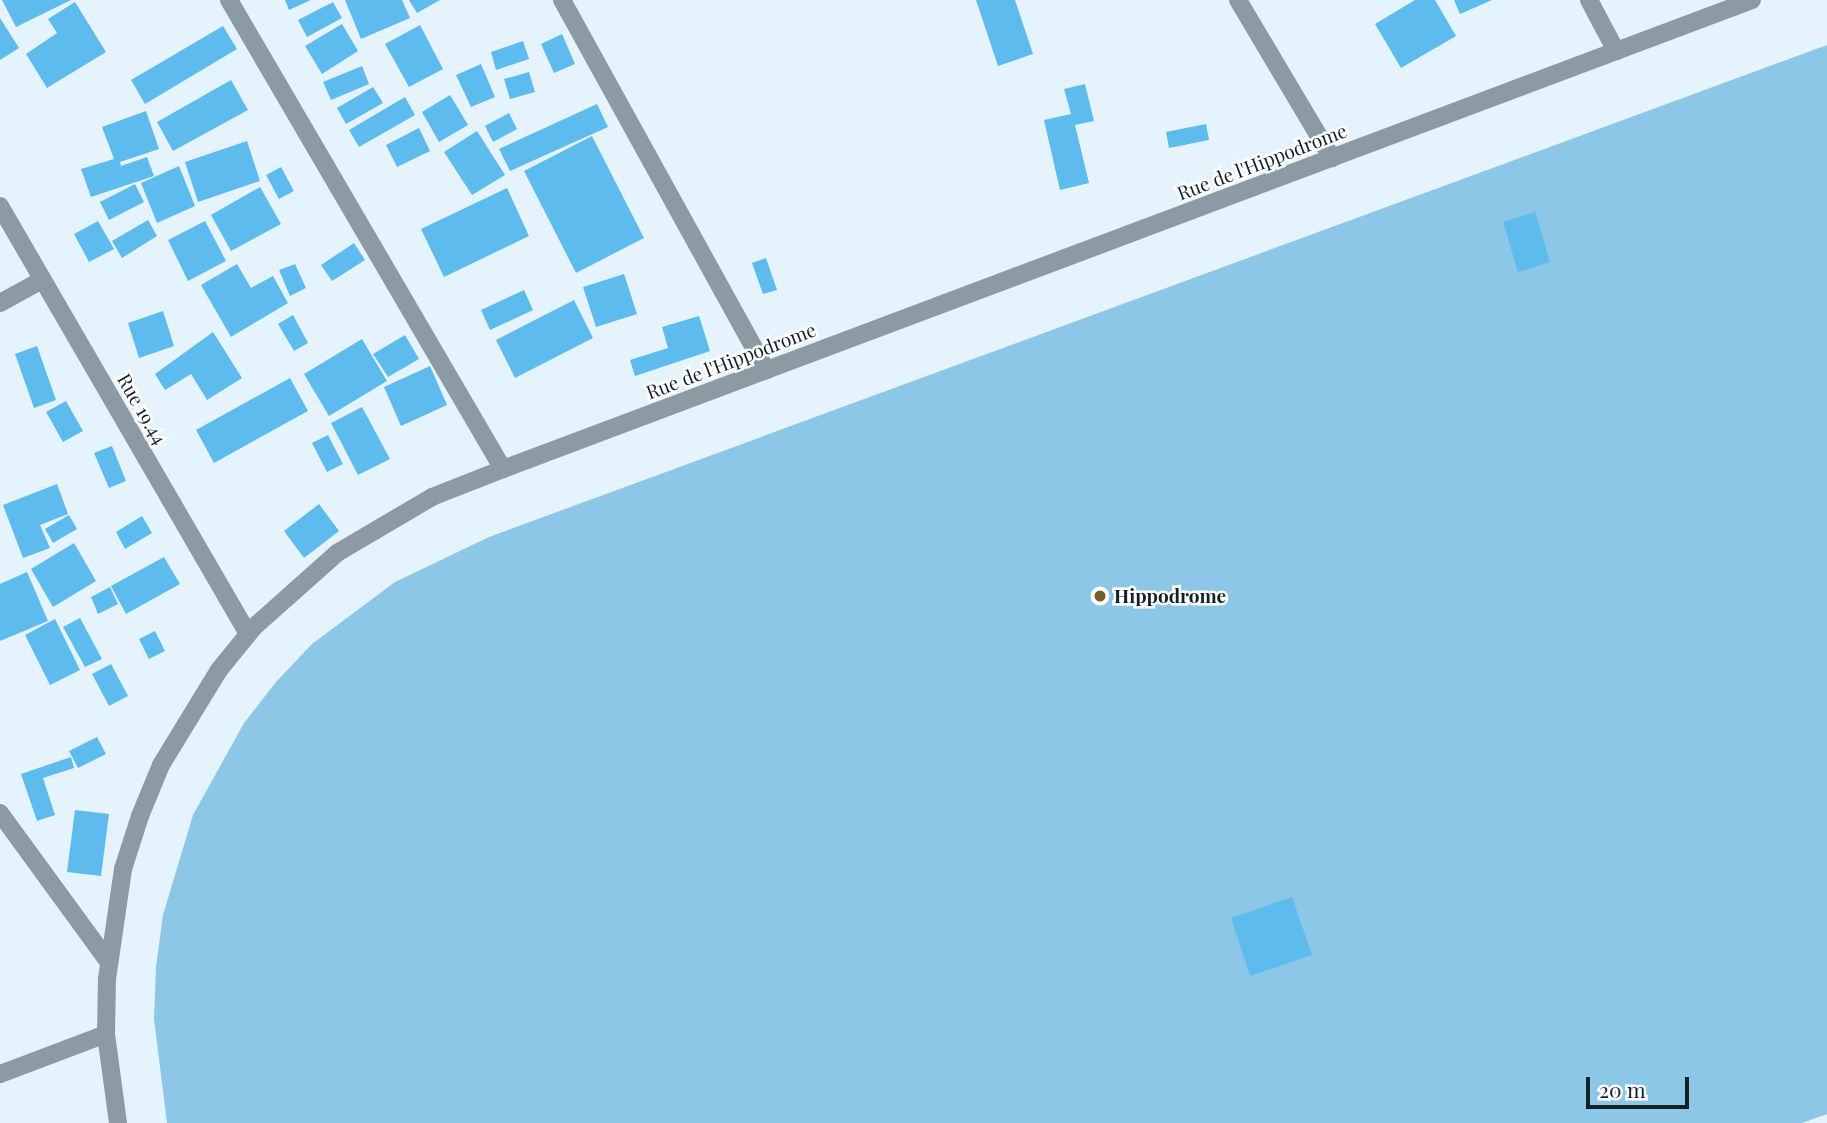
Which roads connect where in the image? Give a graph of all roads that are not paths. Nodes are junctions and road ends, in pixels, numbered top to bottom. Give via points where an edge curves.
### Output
1 (229, 0) edge
2 (562, 0) edge
3 (1238, 0) edge
4 (1589, 0) edge
5 (1752, 0) edge
6 (1616, 51) junction
7 (1332, 158) junction
8 (0, 206) edge
9 (42, 280) junction
10 (0, 303) edge
11 (766, 370) junction
12 (503, 469) junction
13 (248, 633) junction
14 (0, 813) edge
15 (108, 961) junction
16 (106, 1034) junction
17 (0, 1074) edge
18 (118, 1123) edge

1 - 12 street
2 - 11 street
3 - 7 street
4 - 6 street
5 - 6 street, Rue de l'Hippodrome
6 - 7 street, Rue de l'Hippodrome
7 - 11 street, Rue de l'Hippodrome
8 - 9 street, Rue 19.44
9 - 10 street
9 - 13 street, Rue 19.44
11 - 12 street, Rue de l'Hippodrome
12 - 13 street, Rue de l'Hippodrome via 383,522 294,588
13 - 15 street, Rue de l'Hippodrome via 188,716 161,765 123,869
14 - 15 street
15 - 16 street, Rue de l'Hippodrome
16 - 17 street
16 - 18 street, Rue de l'Hippodrome

